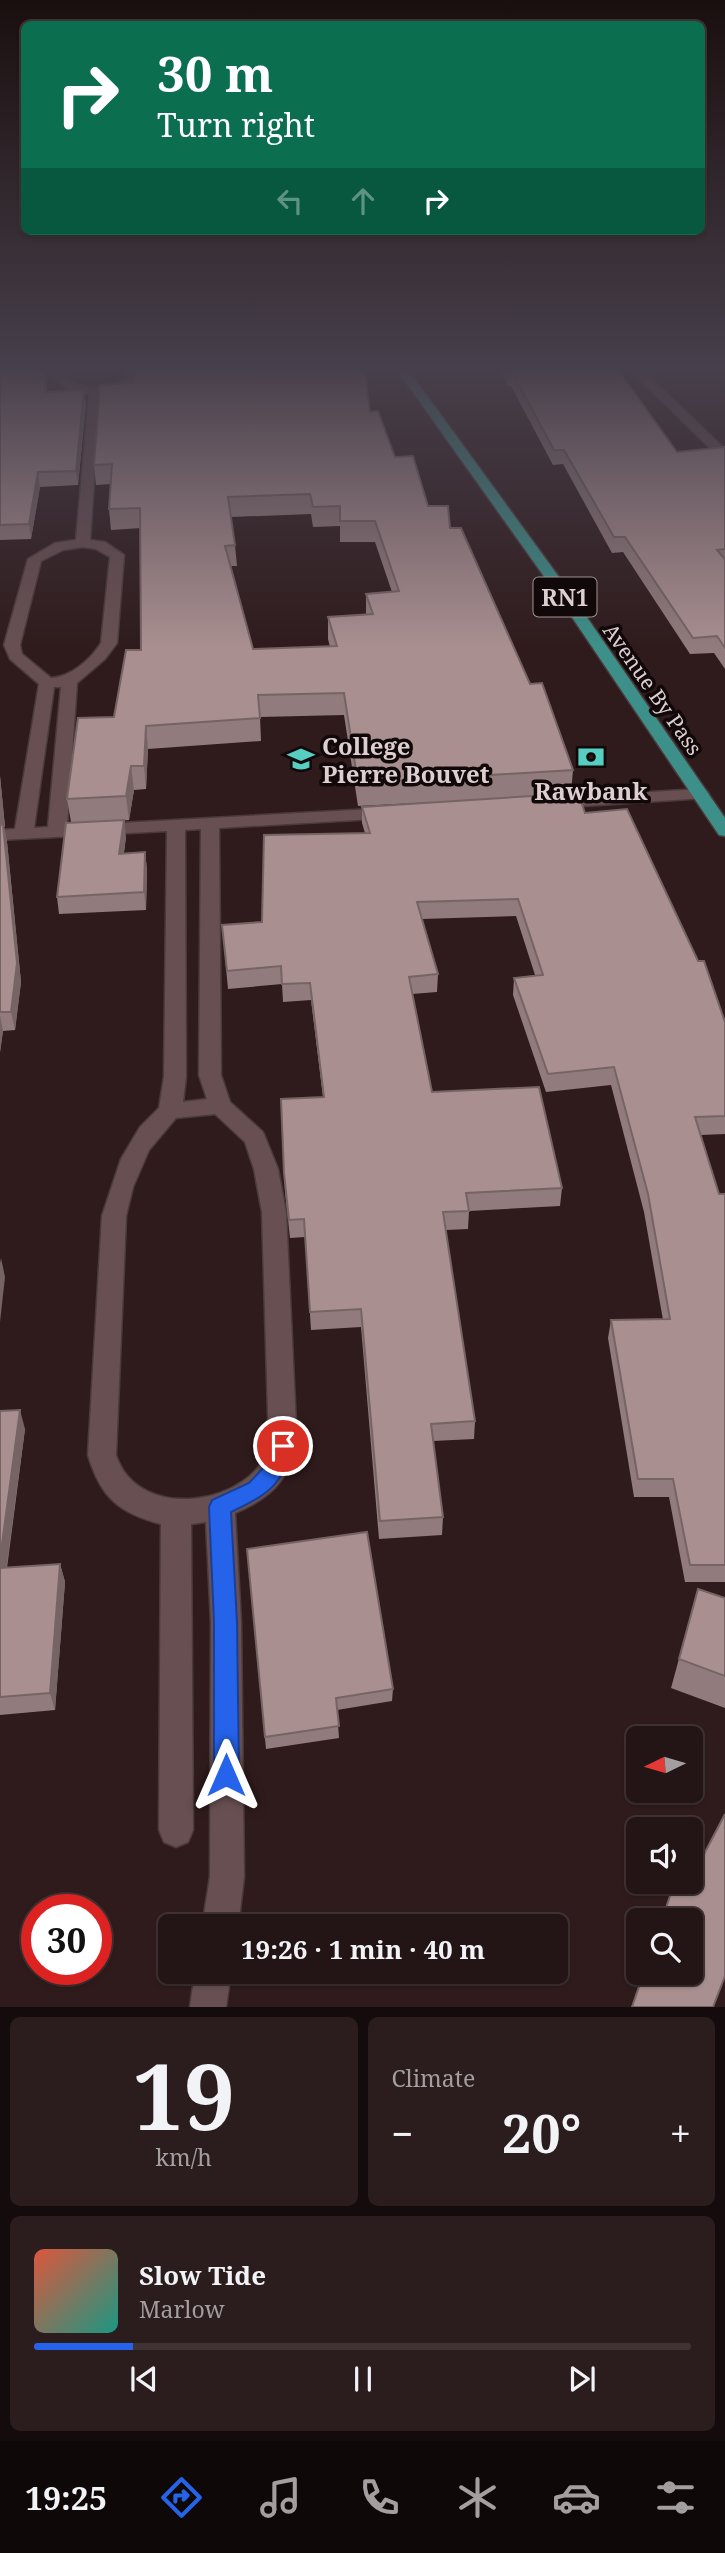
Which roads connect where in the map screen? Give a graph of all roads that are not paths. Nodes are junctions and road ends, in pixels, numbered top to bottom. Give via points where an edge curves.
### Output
1 (90, 461) edge
2 (468, 461) edge
3 (83, 543) junction
4 (69, 682) junction
5 (47, 683) junction
6 (700, 794) junction
7 (537, 804) edge
8 (414, 811) edge
9 (210, 824) junction
10 (176, 827) junction
11 (725, 831) edge
12 (57, 832) junction
13 (24, 834) junction
14 (0, 835) edge
15 (220, 1106) junction
16 (170, 1111) junction
17 (220, 1507) junction
18 (176, 1511) junction
19 (176, 1830) dead end
20 (222, 1914) edge
21 (211, 1984) edge
22 (208, 2007) edge

1 - 3 street
2 - 6 highway, Avenue By Pass / RN1
3 - 4 street via 117,555 109,643
3 - 5 street via 60,546 35,559 12,645 15,656
4 - 5 street
4 - 12 street
5 - 13 street
6 - 7 street
6 - 11 highway, Avenue By Pass / RN1
8 - 9 street
9 - 10 street
9 - 15 street via 210,1075
10 - 12 street
10 - 16 street via 175,1077
12 - 13 street
13 - 14 street
15 - 16 street
15 - 17 street via 255,1138 274,1212 283,1446 275,1470 257,1489
16 - 18 street via 144,1139 121,1184 114,1216 102,1455 109,1478 127,1498 149,1508
17 - 18 street
17 - 20 street via 226,1622 227,1877
18 - 19 street
21 - 22 street

